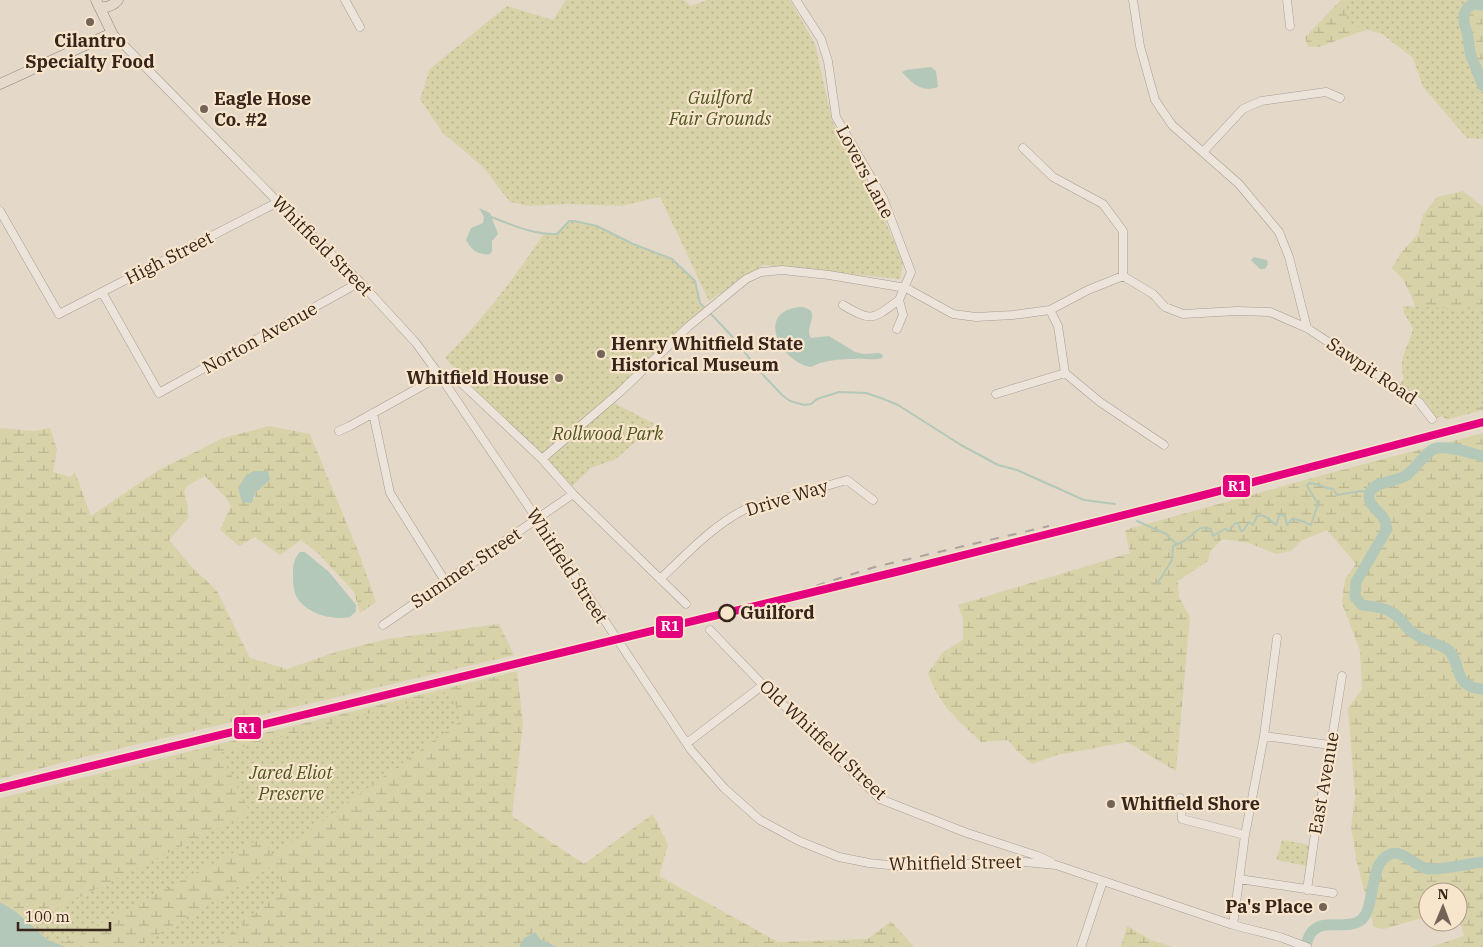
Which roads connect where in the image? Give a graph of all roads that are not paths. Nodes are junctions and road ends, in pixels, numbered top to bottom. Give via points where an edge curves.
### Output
1 (118, 0) edge
2 (345, 0) edge
3 (796, 0) edge
4 (1133, 0) edge
5 (1287, 0) edge
6 (100, 2) edge
7 (1290, 26) dead end
8 (360, 27) dead end
9 (112, 33) junction
10 (0, 84) edge
11 (1340, 98) dead end
12 (1023, 148) dead end
13 (1203, 152) junction
14 (278, 202) junction
15 (0, 211) edge
16 (1123, 276) junction
17 (360, 282) junction
18 (906, 288) junction
19 (102, 292) junction
20 (899, 300) junction
21 (843, 305) dead end
22 (1050, 310) junction
23 (1308, 328) junction
24 (898, 329) dead end
25 (1065, 373) junction
26 (440, 376) junction
27 (996, 394) dead end
28 (373, 413) junction
29 (1432, 419) dead end
30 (339, 431) dead end
31 (1164, 445) dead end
32 (542, 459) junction
33 (573, 494) junction
34 (873, 500) dead end
35 (538, 519) junction
36 (660, 579) junction
37 (445, 581) junction
38 (686, 604) dead end
39 (383, 624) dead end
40 (710, 630) dead end
41 (1277, 638) dead end
42 (1342, 676) dead end
43 (763, 685) junction
44 (1264, 736) junction
45 (687, 743) junction
46 (1330, 745) junction
47 (1180, 798) dead end
48 (1245, 835) junction
49 (1008, 846) junction
50 (1008, 862) junction
51 (1056, 865) junction
52 (1240, 879) junction
53 (1103, 881) junction
54 (1307, 890) junction
55 (1333, 893) dead end
56 (1233, 925) junction
57 (1081, 947) edge
58 (1307, 947) edge

1 - 6 main road via 106,8
2 - 8 street
3 - 18 street, Lovers Lane via 820,39 828,61 836,117 883,198 911,272
4 - 13 street via 1140,46 1155,100 1172,125
5 - 7 street
6 - 9 main road, Whitfield Street
9 - 10 main road
9 - 14 street, Whitfield Street
11 - 13 street via 1326,92 1261,101 1243,109
12 - 16 street via 1053,177 1103,204 1123,231
13 - 23 street via 1239,184 1279,232
14 - 17 street, Whitfield Street
14 - 19 street, High Street
15 - 19 street, High Street via 59,314
16 - 22 street
16 - 23 street, Sawpit Road via 1153,294 1165,307 1183,314 1270,312
17 - 19 street, Norton Avenue via 159,393
17 - 26 street, Whitfield Street via 416,343
18 - 20 street
18 - 22 street via 952,314 976,317
18 - 32 street via 782,270 761,272 746,279
20 - 21 street via 881,314 868,318
20 - 24 street via 903,315
22 - 25 street via 1058,326
23 - 29 street, Sawpit Road via 1418,402
25 - 27 street
25 - 31 street via 1100,402
26 - 28 street
26 - 32 street via 461,382
26 - 35 street, Whitfield Street
28 - 30 street
28 - 37 street via 390,493
32 - 33 street
33 - 35 street, Summer Street
33 - 36 street
34 - 36 street, Drive Way via 847,480 746,510 714,530
35 - 37 street, Summer Street
35 - 45 street, Whitfield Street
36 - 38 street
37 - 39 street, Summer Street
40 - 43 street, Old Whitfield Street
41 - 44 street
42 - 46 street, East Avenue
43 - 45 street
43 - 49 street, Old Whitfield Street via 880,799
44 - 46 street
44 - 48 street
45 - 50 street, Whitfield Street via 707,770 760,820 819,850 839,857 898,866
46 - 54 street, East Avenue
47 - 48 street via 1182,819
48 - 52 street
49 - 50 street
49 - 51 street, Old Whitfield Street
50 - 51 street, Whitfield Street
51 - 53 street, Whitfield Street
52 - 54 street
52 - 56 street
53 - 56 street, Whitfield Street
53 - 57 street
54 - 55 street
56 - 58 street, Whitfield Street

